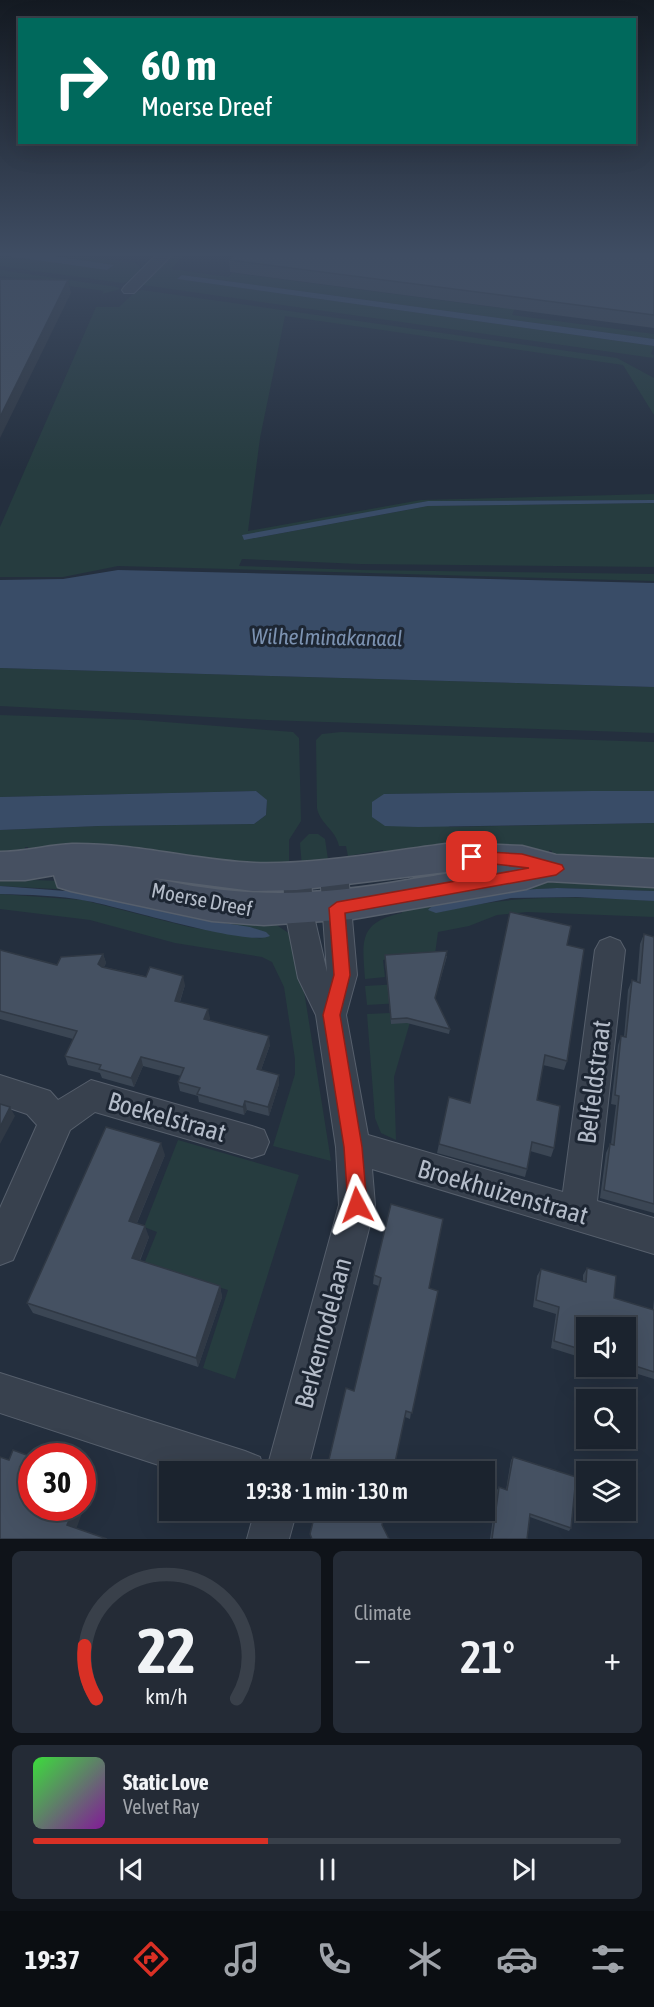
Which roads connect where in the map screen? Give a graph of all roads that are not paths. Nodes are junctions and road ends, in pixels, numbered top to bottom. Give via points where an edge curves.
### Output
1 (13, 866) edge
2 (556, 869) junction
3 (334, 873) junction
4 (654, 873) edge
5 (297, 876) junction
6 (337, 908) junction
7 (299, 912) junction
8 (610, 950) dead end
9 (331, 1015) junction
10 (0, 1090) edge
11 (54, 1121) junction
12 (252, 1142) dead end
13 (353, 1147) junction
14 (578, 1214) junction
15 (654, 1236) edge
16 (0, 1247) edge
17 (0, 1393) edge
18 (211, 1461) edge
19 (289, 1461) edge
20 (273, 1521) edge
21 (268, 1539) edge

1 - 5 street, Moerse Dreef via 70,858 116,859 253,877
1 - 7 street, Moerse Dreef via 104,880 229,908
2 - 3 street, Moerse Dreef via 522,860 454,856
2 - 4 street, Moerse Dreef
2 - 6 street, Moerse Dreef
3 - 5 street, Moerse Dreef
3 - 6 street, Berkenrodelaan
5 - 7 street, Berkenrodelaan
6 - 7 street, Moerse Dreef
6 - 9 street, Berkenrodelaan via 342,975
7 - 9 street, Berkenrodelaan via 313,978
8 - 14 street, Belfeldstraat
9 - 13 street, Berkenrodelaan
10 - 11 street via 38,1102
11 - 12 street, Boekelstraat via 91,1095
11 - 16 street via 51,1138
13 - 14 street, Broekhuizenstraat
13 - 19 street, Berkenrodelaan via 357,1205
14 - 15 street, Broekhuizenstraat
17 - 18 street
20 - 21 street

